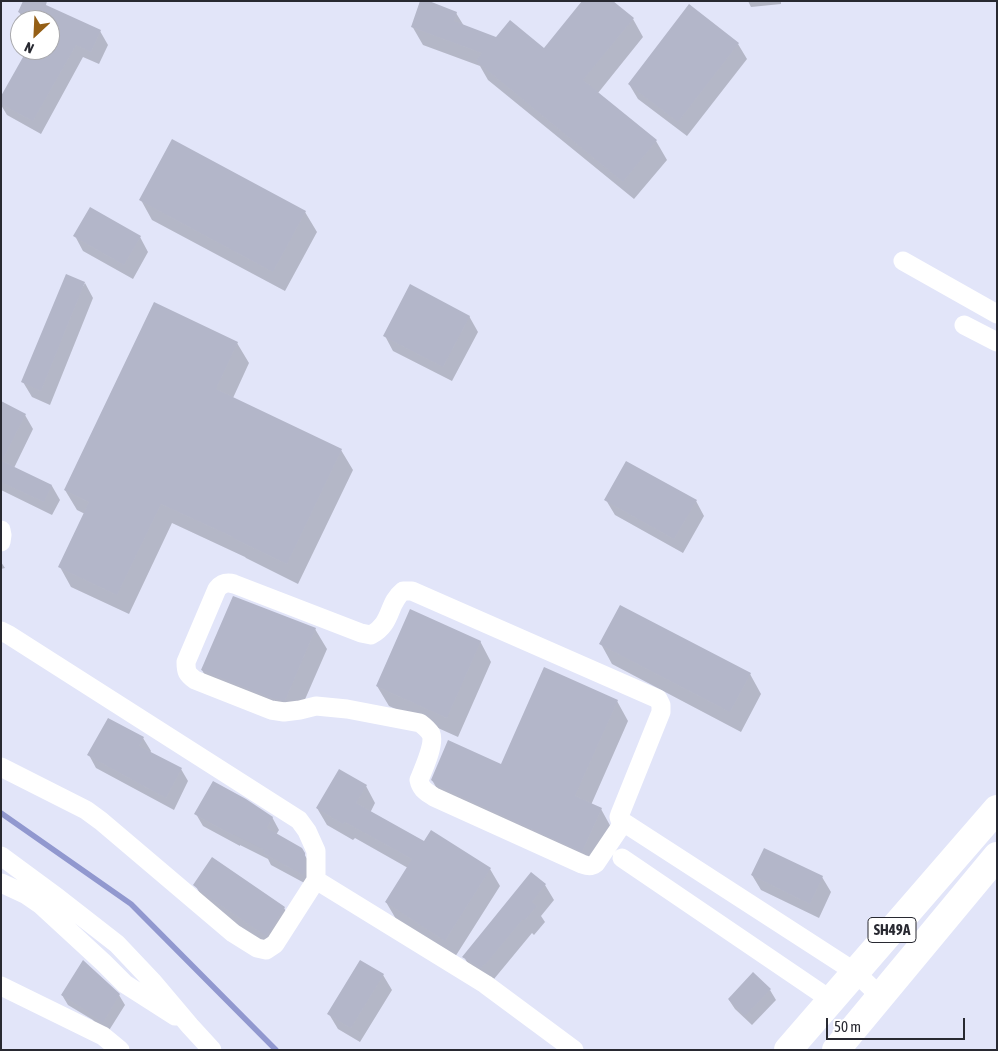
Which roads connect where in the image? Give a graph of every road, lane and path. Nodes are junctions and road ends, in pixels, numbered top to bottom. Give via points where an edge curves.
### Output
1 (903, 261) dead end
2 (997, 314) edge
3 (964, 325) dead end
4 (997, 342) edge
5 (1, 530) edge
6 (1, 542) edge
7 (1, 631) edge
8 (1, 767) edge
9 (997, 809) edge
10 (623, 822) junction
11 (1, 856) edge
12 (997, 856) edge
13 (622, 858) dead end
14 (316, 880) junction
15 (1, 883) edge
16 (855, 972) junction
17 (1, 986) edge
18 (880, 996) junction
19 (831, 1000) junction
20 (190, 1026) junction
21 (120, 1050) edge
22 (212, 1050) edge
23 (574, 1050) edge
24 (788, 1050) edge
25 (836, 1050) edge

1 - 2 street
3 - 4 street
5 - 6 street
7 - 14 street via 298,820 308,831 316,851
8 - 14 street via 86,810 233,933 257,948 266,950 276,944
9 - 16 main road, SH49A
10 - 10 street via 620,814 661,712 658,699 412,591 403,591 397,596 385,624 371,635 234,584 227,582 217,589 186,662 186,671 195,680 271,710 284,712 316,706 420,723 432,736 419,780 424,791 588,866 596,863
10 - 16 street
11 - 20 street via 118,944
12 - 18 main road, SH49A
13 - 19 street
14 - 23 street via 485,984
15 - 20 street via 42,905 125,984
16 - 18 street
16 - 19 main road, SH49A
17 - 21 street via 103,1036
18 - 25 main road, SH49A
19 - 24 main road, SH49A
20 - 22 street

